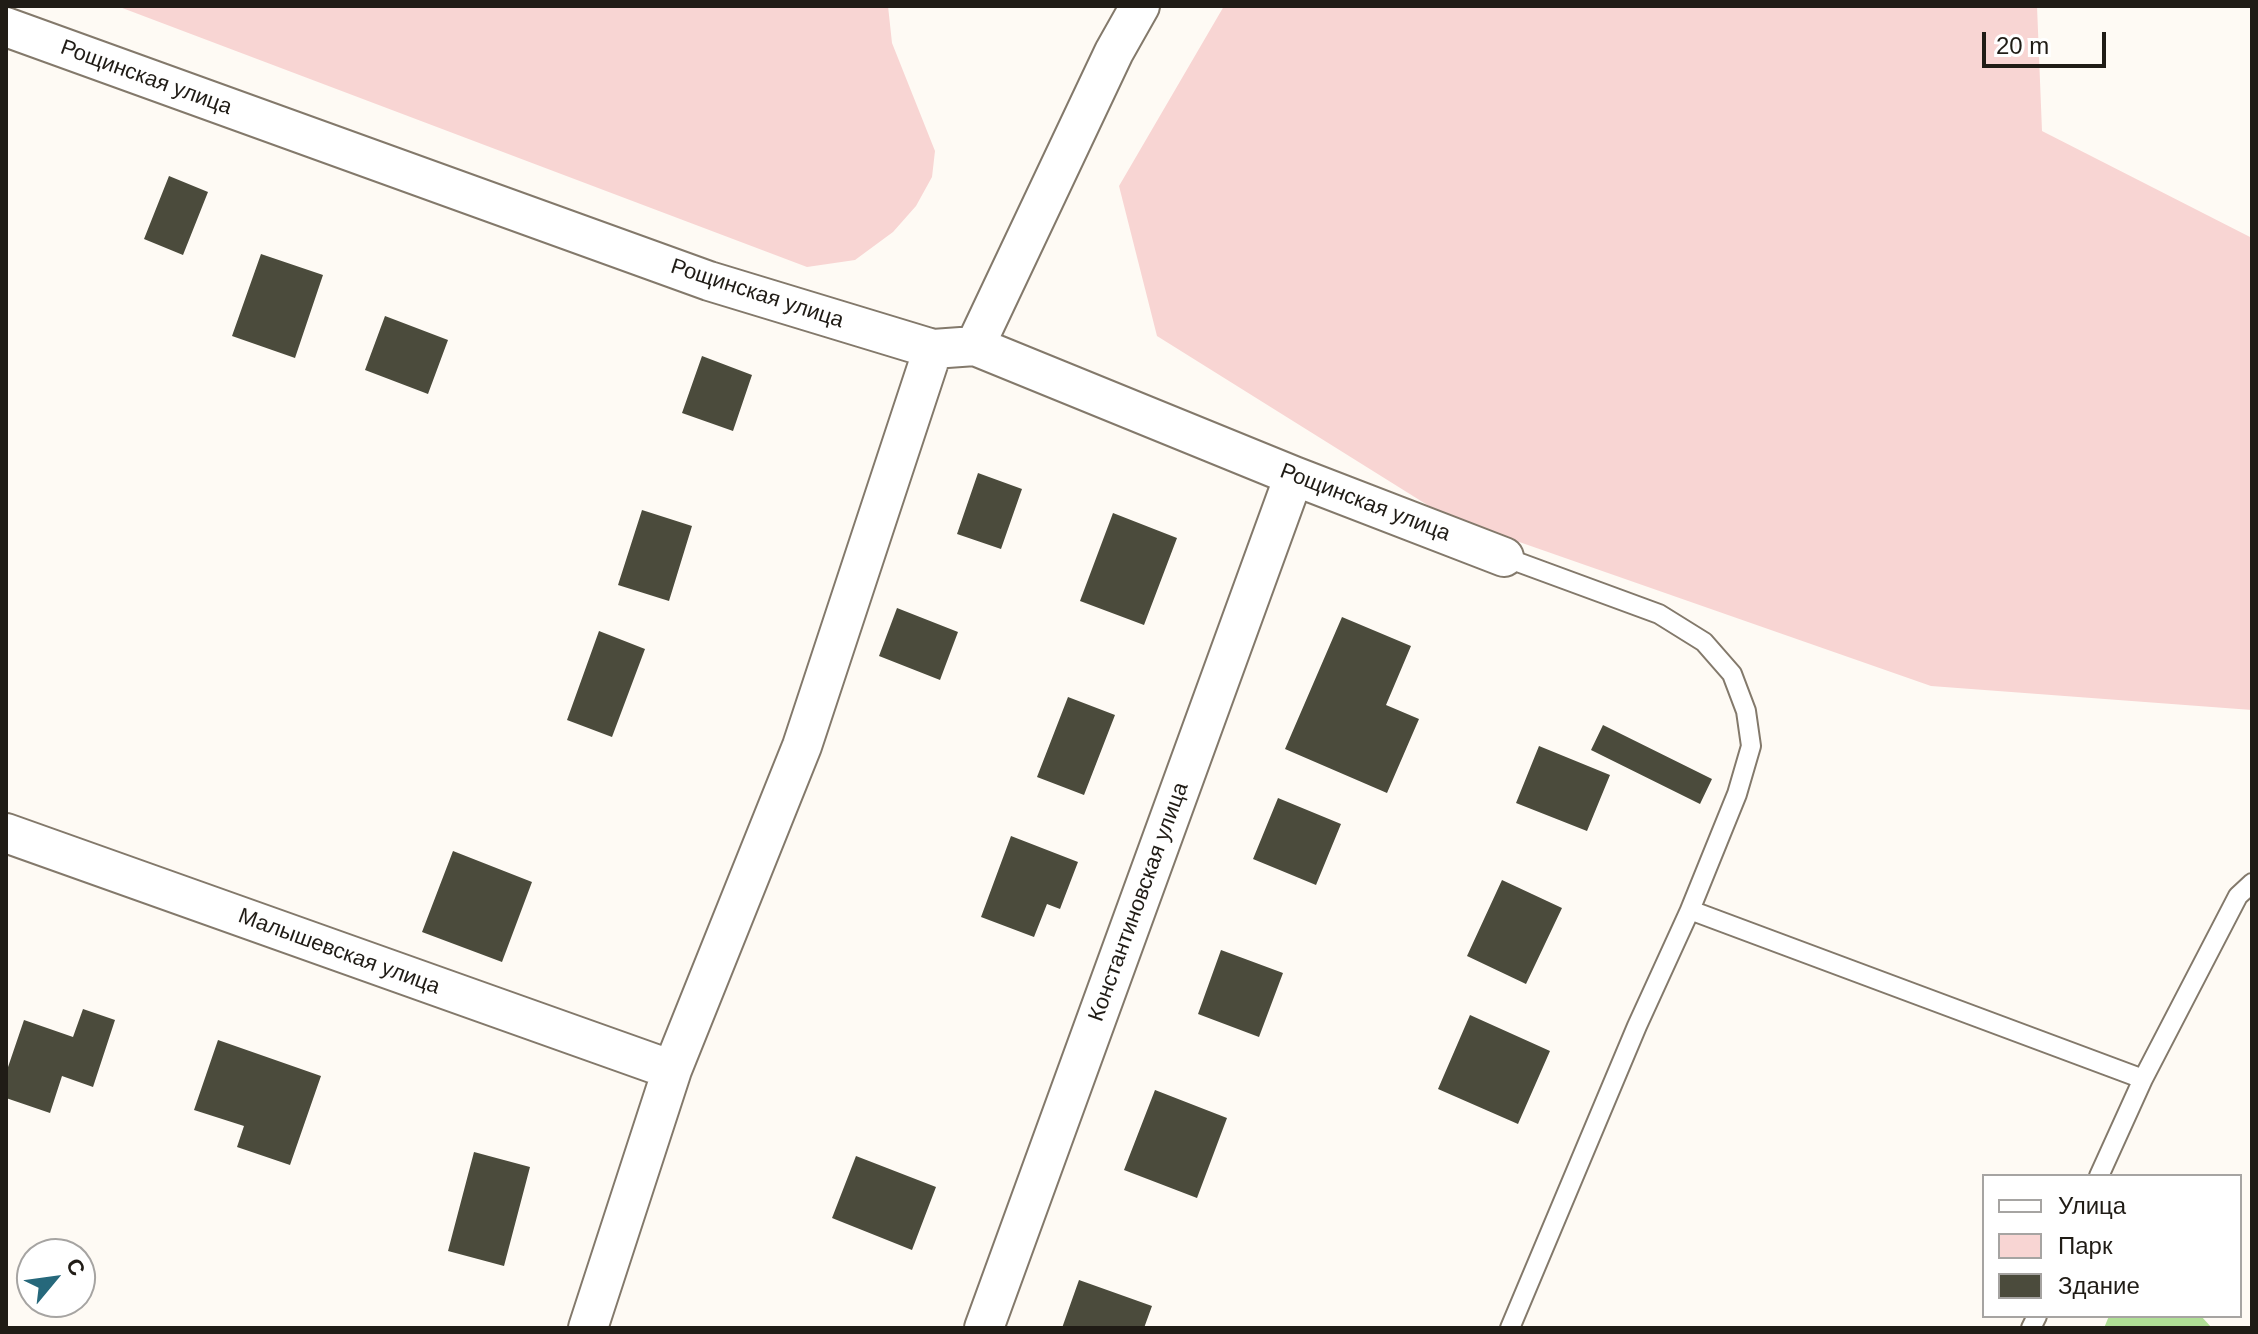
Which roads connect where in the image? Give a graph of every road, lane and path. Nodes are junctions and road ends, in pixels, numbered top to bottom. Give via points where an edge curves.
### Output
1 (1140, 6) edge
2 (6, 27) edge
3 (975, 346) junction
4 (933, 349) junction
5 (1294, 476) junction
6 (1504, 557) joint
7 (6, 833) edge
8 (2252, 883) edge
9 (1690, 910) junction
10 (672, 1070) junction
11 (2143, 1079) junction
12 (2100, 1174) edge
13 (588, 1328) edge
14 (984, 1328) edge
15 (1510, 1328) edge

1 - 3 street
2 - 4 street, Рощинская улица via 709,281
3 - 4 street, Рощинская улица
3 - 5 street, Рощинская улица
4 - 10 street via 802,746
5 - 6 street, Рощинская улица
5 - 14 street, Константиновская улица
6 - 9 lane via 1659,614 1704,642 1732,674 1746,711 1751,746
7 - 10 street, Малышевская улица
8 - 11 lane via 2238,896
9 - 11 lane
9 - 15 lane
10 - 13 street
11 - 12 lane

